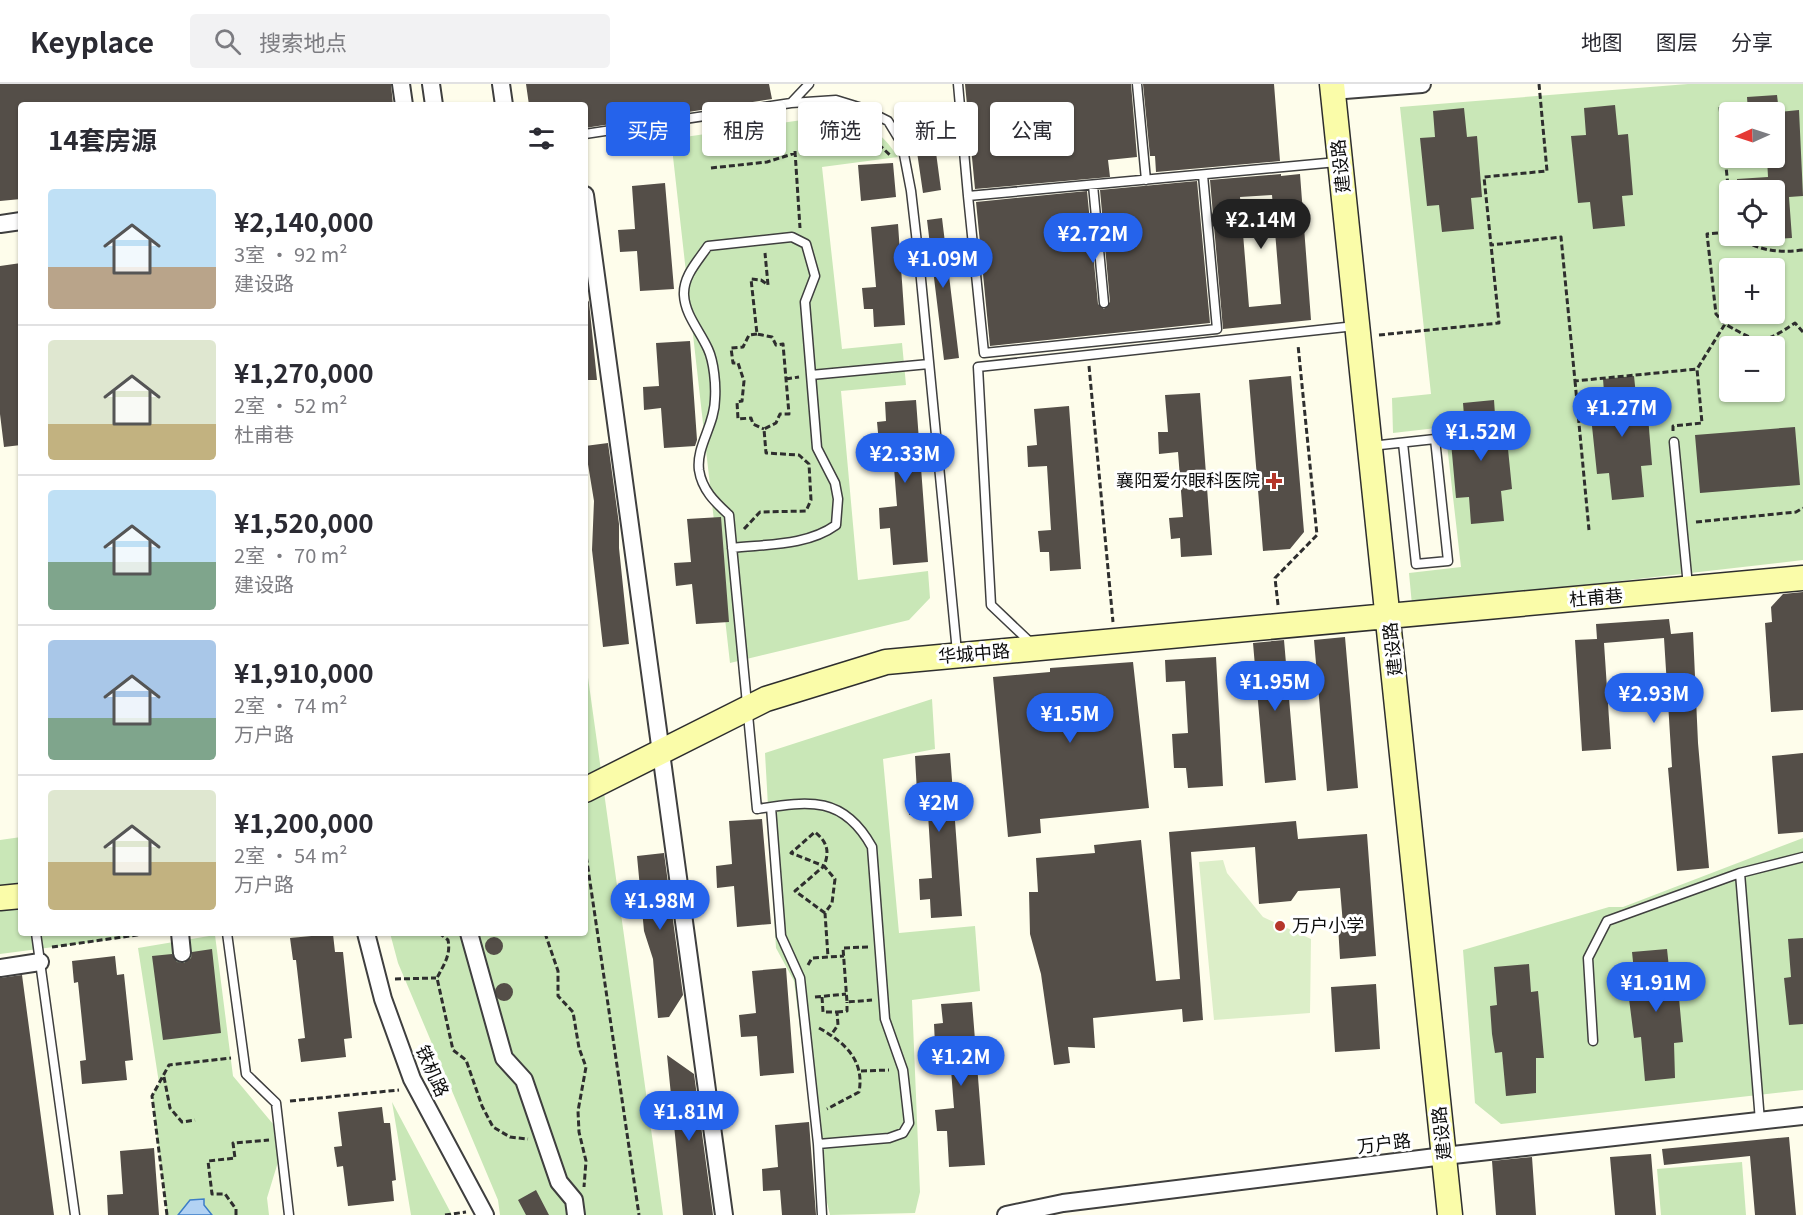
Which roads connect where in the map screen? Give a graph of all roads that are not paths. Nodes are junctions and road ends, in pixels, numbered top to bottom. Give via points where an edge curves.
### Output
1 (401, 84) edge
2 (431, 84) edge
3 (501, 84) edge
4 (809, 84) edge
5 (958, 84) edge
6 (1137, 84) edge
7 (1422, 84) edge
8 (1332, 87) edge
9 (404, 102) edge
10 (434, 102) edge
11 (504, 102) edge
12 (792, 103) junction
13 (588, 134) edge
14 (1340, 161) junction
15 (1203, 175) junction
16 (1146, 180) junction
17 (1093, 185) junction
18 (968, 196) junction
19 (588, 217) edge
20 (18, 221) edge
21 (0, 224) edge
22 (1104, 303) dead end
23 (1359, 332) junction
24 (929, 364) junction
25 (811, 375) junction
26 (1674, 442) road end
27 (1403, 443) junction
28 (1371, 446) junction
29 (732, 548) junction
30 (1803, 578) edge
31 (1688, 589) junction
32 (1389, 618) junction
33 (1037, 649) junction
34 (958, 656) junction
35 (746, 709) junction
36 (661, 752) junction
37 (588, 788) edge
38 (771, 807) junction
39 (1803, 857) edge
40 (1740, 873) junction
41 (18, 896) edge
42 (0, 898) edge
43 (36, 936) edge
44 (180, 936) edge
45 (227, 936) edge
46 (367, 936) edge
47 (470, 936) edge
48 (182, 953) dead end
49 (39, 956) junction
50 (0, 968) edge
51 (1593, 1041) dead end
52 (1803, 1116) edge
53 (1760, 1121) junction
54 (818, 1144) junction
55 (1444, 1156) junction
56 (575, 1208) edge
57 (75, 1215) edge
58 (289, 1215) edge
59 (485, 1215) edge
60 (724, 1215) edge
61 (822, 1215) edge
62 (1006, 1215) edge
63 (1450, 1215) edge

1 - 9 street
2 - 10 street
3 - 11 street
4 - 12 lane
5 - 18 lane
6 - 16 lane
7 - 8 street
8 - 14 street, 建设路
12 - 13 lane
12 - 24 lane via 836,100 862,108 888,121 902,144
14 - 15 lane
14 - 23 street, 建设路
15 - 16 lane
15 - 18 lane via 1217,329 984,353
16 - 17 lane
17 - 18 lane
17 - 22 lane
19 - 36 street
20 - 21 street
23 - 28 street, 建设路
23 - 33 lane via 1296,333 978,367 991,605
24 - 25 lane
24 - 34 lane
25 - 29 lane via 817,448 836,483 836,525 821,536 804,540
25 - 29 lane via 805,302 815,276 806,244 792,237 708,246 685,280 684,296 693,324 709,350 716,399 712,426 702,442 699,469 706,493 729,515
26 - 31 lane
27 - 27 lane via 1435,439 1448,561 1416,564
27 - 28 lane
28 - 32 street, 建设路
29 - 35 lane
30 - 31 street, 杜甫巷
31 - 32 street, 杜甫巷
32 - 33 street, 华城中路
32 - 55 street, 建设路
33 - 34 street, 华城中路
34 - 35 street, 华城中路 via 886,662 766,699
35 - 36 street, 华城中路
35 - 38 lane via 757,809
36 - 37 street, 华城中路
36 - 60 street
38 - 54 lane via 782,936 800,978
38 - 54 lane via 826,804 861,827 872,847 885,1019 903,1070 909,1123 903,1133 889,1138
39 - 40 lane
40 - 51 lane via 1606,921 1588,958
40 - 53 lane
41 - 42 street
43 - 49 lane
44 - 48 street
45 - 58 lane via 246,1074 276,1103
46 - 59 street, 铁机路 via 416,1088
47 - 56 street via 504,1058 524,1080 559,1182
49 - 50 street
49 - 57 lane
52 - 53 street, 万户路
53 - 55 street, 万户路
54 - 61 lane
55 - 62 street, 万户路 via 1063,1203
55 - 63 street, 建设路

